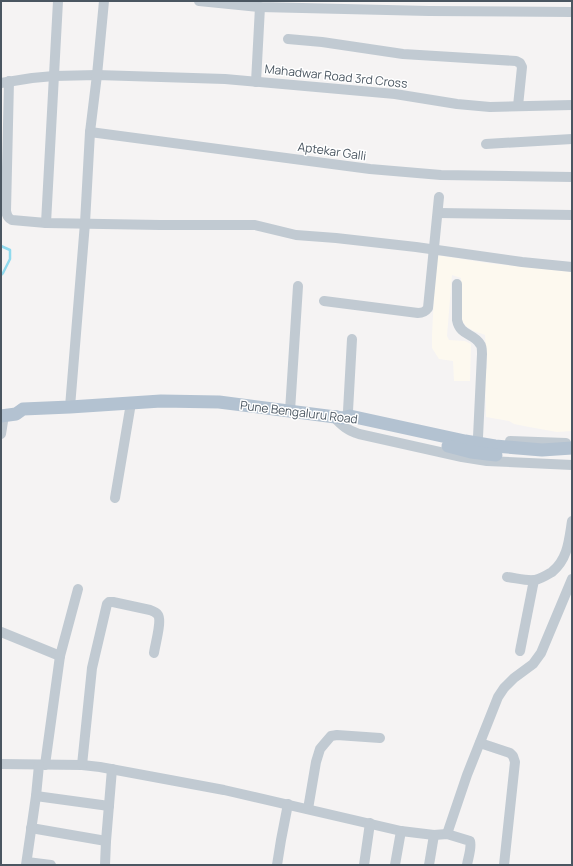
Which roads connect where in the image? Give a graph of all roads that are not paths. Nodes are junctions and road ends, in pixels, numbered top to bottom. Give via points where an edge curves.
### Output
1 (58, 1) edge
2 (104, 1) edge
3 (199, 1) edge
4 (260, 6) junction
5 (429, 6) edge
6 (472, 6) edge
7 (572, 12) edge
8 (288, 39) dead end
9 (97, 75) junction
10 (54, 76) junction
11 (5, 82) edge
12 (256, 82) junction
13 (572, 105) edge
14 (518, 106) junction
15 (90, 132) junction
16 (572, 139) edge
17 (486, 144) dead end
18 (572, 177) edge
19 (439, 196) dead end
20 (438, 213) junction
21 (572, 215) edge
22 (46, 222) junction
23 (85, 224) junction
24 (434, 250) junction
25 (572, 267) edge
26 (457, 284) dead end
27 (298, 286) dead end
28 (324, 301) dead end
29 (352, 338) dead end
30 (131, 403) junction
31 (70, 407) junction
32 (290, 411) junction
33 (2, 413) edge
34 (342, 415) junction
35 (1, 434) edge
36 (478, 437) junction
37 (572, 443) edge
38 (572, 448) edge
39 (572, 456) edge
40 (572, 465) edge
41 (115, 498) dead end
42 (572, 521) edge
43 (507, 577) dead end
44 (572, 579) edge
45 (534, 580) junction
46 (78, 589) dead end
47 (1, 632) edge
48 (520, 651) dead end
49 (154, 653) dead end
50 (60, 656) junction
51 (380, 738) dead end
52 (480, 743) junction
53 (1, 764) edge
54 (42, 765) junction
55 (82, 765) junction
56 (112, 769) junction
57 (36, 796) junction
58 (288, 804) junction
59 (109, 806) junction
60 (308, 809) junction
61 (370, 824) junction
62 (31, 828) junction
63 (401, 831) junction
64 (447, 834) junction
65 (434, 835) junction
66 (106, 841) junction
67 (27, 863) edge
68 (51, 865) edge
69 (105, 865) edge
70 (277, 865) edge
71 (364, 865) edge
72 (395, 865) edge
73 (429, 865) edge
74 (467, 865) edge
75 (504, 865) edge

1 - 10 street
2 - 9 street
3 - 4 street
4 - 5 street
4 - 12 street
5 - 6 street
6 - 7 street
8 - 14 street via 403,54 516,61 522,67
9 - 10 street, Mahadwar Road 3rd Cross
9 - 12 street, Mahadwar Road 3rd Cross
9 - 15 street
10 - 11 street, Mahadwar Road 3rd Cross
10 - 22 street
11 - 22 street via 7,216 12,220
12 - 14 street, Mahadwar Road 3rd Cross via 395,94 477,106
13 - 14 street, Mahadwar Road 3rd Cross
15 - 18 street, Aptekar Galli via 370,169 441,175
15 - 23 street
16 - 17 street
19 - 20 street
20 - 21 street
20 - 24 street
22 - 23 street
23 - 24 street via 255,226 296,235
23 - 31 street
24 - 25 street
24 - 28 street via 428,308 423,313
26 - 36 street via 458,326 481,345
27 - 32 street
29 - 34 street
30 - 31 main road, Pune Bengaluru Road
30 - 32 main road, Pune Bengaluru Road via 160,400 219,402
30 - 41 street
31 - 33 main road, Pune Bengaluru Road via 23,410 16,414
32 - 34 main road, Pune Bengaluru Road
33 - 35 street
34 - 36 street via 359,412
34 - 38 main road, Pune Bengaluru Road via 495,446 542,450
34 - 39 main road via 349,424 471,452 527,457
34 - 40 street via 342,426 359,434 462,457 487,461
36 - 37 street via 520,442
42 - 45 street via 561,563 548,575
43 - 45 street
44 - 52 street via 541,653 533,664 504,688
45 - 48 street
46 - 50 street
47 - 50 street
49 - 55 street via 160,620 158,615 150,610 109,602 92,668
50 - 54 street
51 - 60 street via 332,736 320,749
52 - 64 street
52 - 75 street via 514,756
53 - 54 street
54 - 55 street
54 - 57 street
55 - 56 street
56 - 58 street
56 - 59 street
57 - 59 street
57 - 62 street
58 - 60 street
58 - 70 street
59 - 66 street
60 - 61 street
61 - 63 street
61 - 71 street
62 - 66 street
62 - 67 street
63 - 65 street
63 - 72 street
64 - 65 street
64 - 74 street via 470,841
65 - 73 street
66 - 69 street
67 - 68 street

